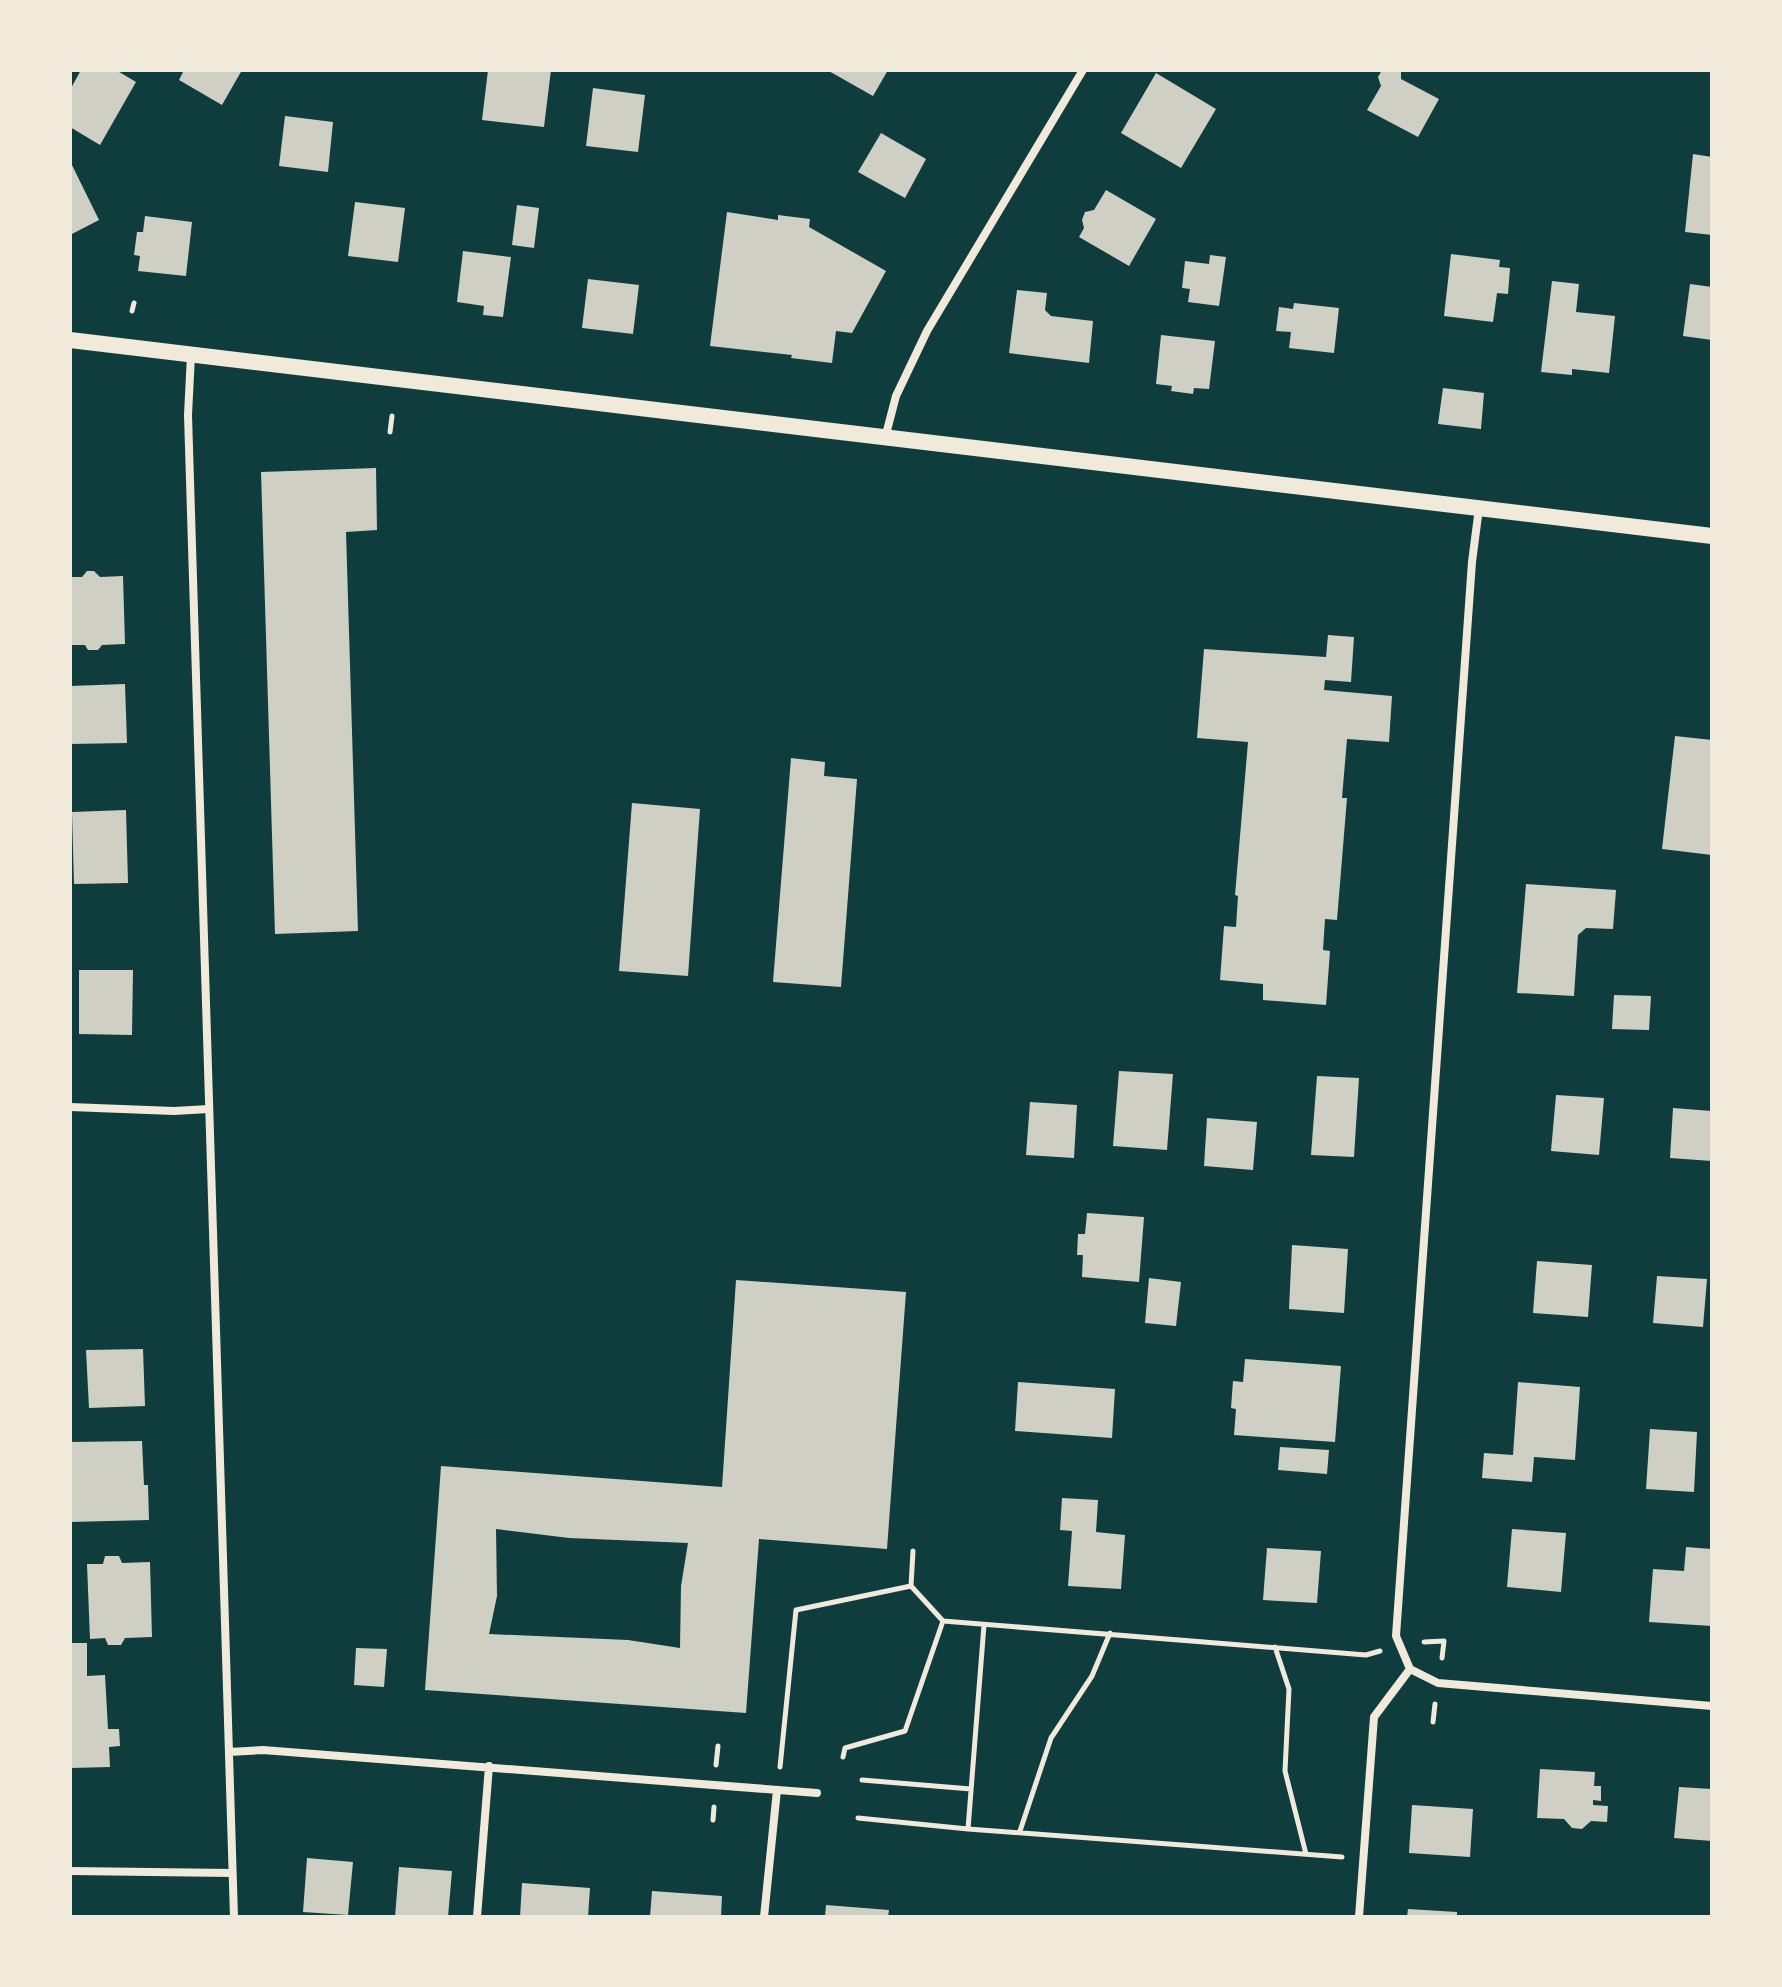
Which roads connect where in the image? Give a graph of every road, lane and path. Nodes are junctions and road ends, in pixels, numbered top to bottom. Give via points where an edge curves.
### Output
1 (1083, 70) edge
2 (134, 303) dead end
3 (132, 311) dead end
4 (70, 340) edge
5 (191, 355) junction
6 (392, 416) dead end
7 (390, 432) dead end
8 (885, 439) junction
9 (1479, 508) junction
10 (1712, 536) edge
11 (70, 1107) edge
12 (209, 1109) junction
13 (913, 1551) dead end
14 (911, 1586) junction
15 (943, 1621) junction
16 (984, 1625) junction
17 (1110, 1633) junction
18 (1275, 1647) junction
19 (1366, 1655) dead end
20 (1410, 1669) junction
21 (1712, 1706) edge
22 (229, 1752) junction
23 (843, 1757) dead end
24 (489, 1766) junction
25 (862, 1780) dead end
26 (971, 1789) junction
27 (777, 1790) junction
28 (817, 1793) dead end
29 (858, 1818) dead end
30 (968, 1829) junction
31 (1020, 1831) junction
32 (1306, 1854) junction
33 (1363, 1858) junction
34 (70, 1871) edge
35 (232, 1873) junction
36 (234, 1917) edge
37 (477, 1917) edge
38 (764, 1917) edge
39 (1359, 1917) edge

1 - 8 street via 927,331 896,396
2 - 3 path
4 - 5 main road
5 - 8 main road
5 - 12 street via 188,415
6 - 7 path
8 - 9 main road
9 - 10 main road
9 - 20 street via 1396,1636
11 - 12 street
12 - 22 street
13 - 14 path
14 - 15 path
14 - 27 path via 796,1610
15 - 16 path
15 - 23 path via 905,1731 845,1748
16 - 17 path
16 - 26 path
17 - 18 path
17 - 31 path via 1092,1676 1051,1738
18 - 19 path
18 - 32 path via 1289,1689 1285,1771
20 - 21 street via 1438,1683
20 - 33 street via 1374,1717
22 - 24 street
22 - 35 street
24 - 27 street
24 - 37 street
25 - 26 path
26 - 30 path
27 - 28 street
27 - 38 street
29 - 30 path
30 - 31 path
31 - 32 path
32 - 33 path
33 - 39 street
34 - 35 street
35 - 36 street

